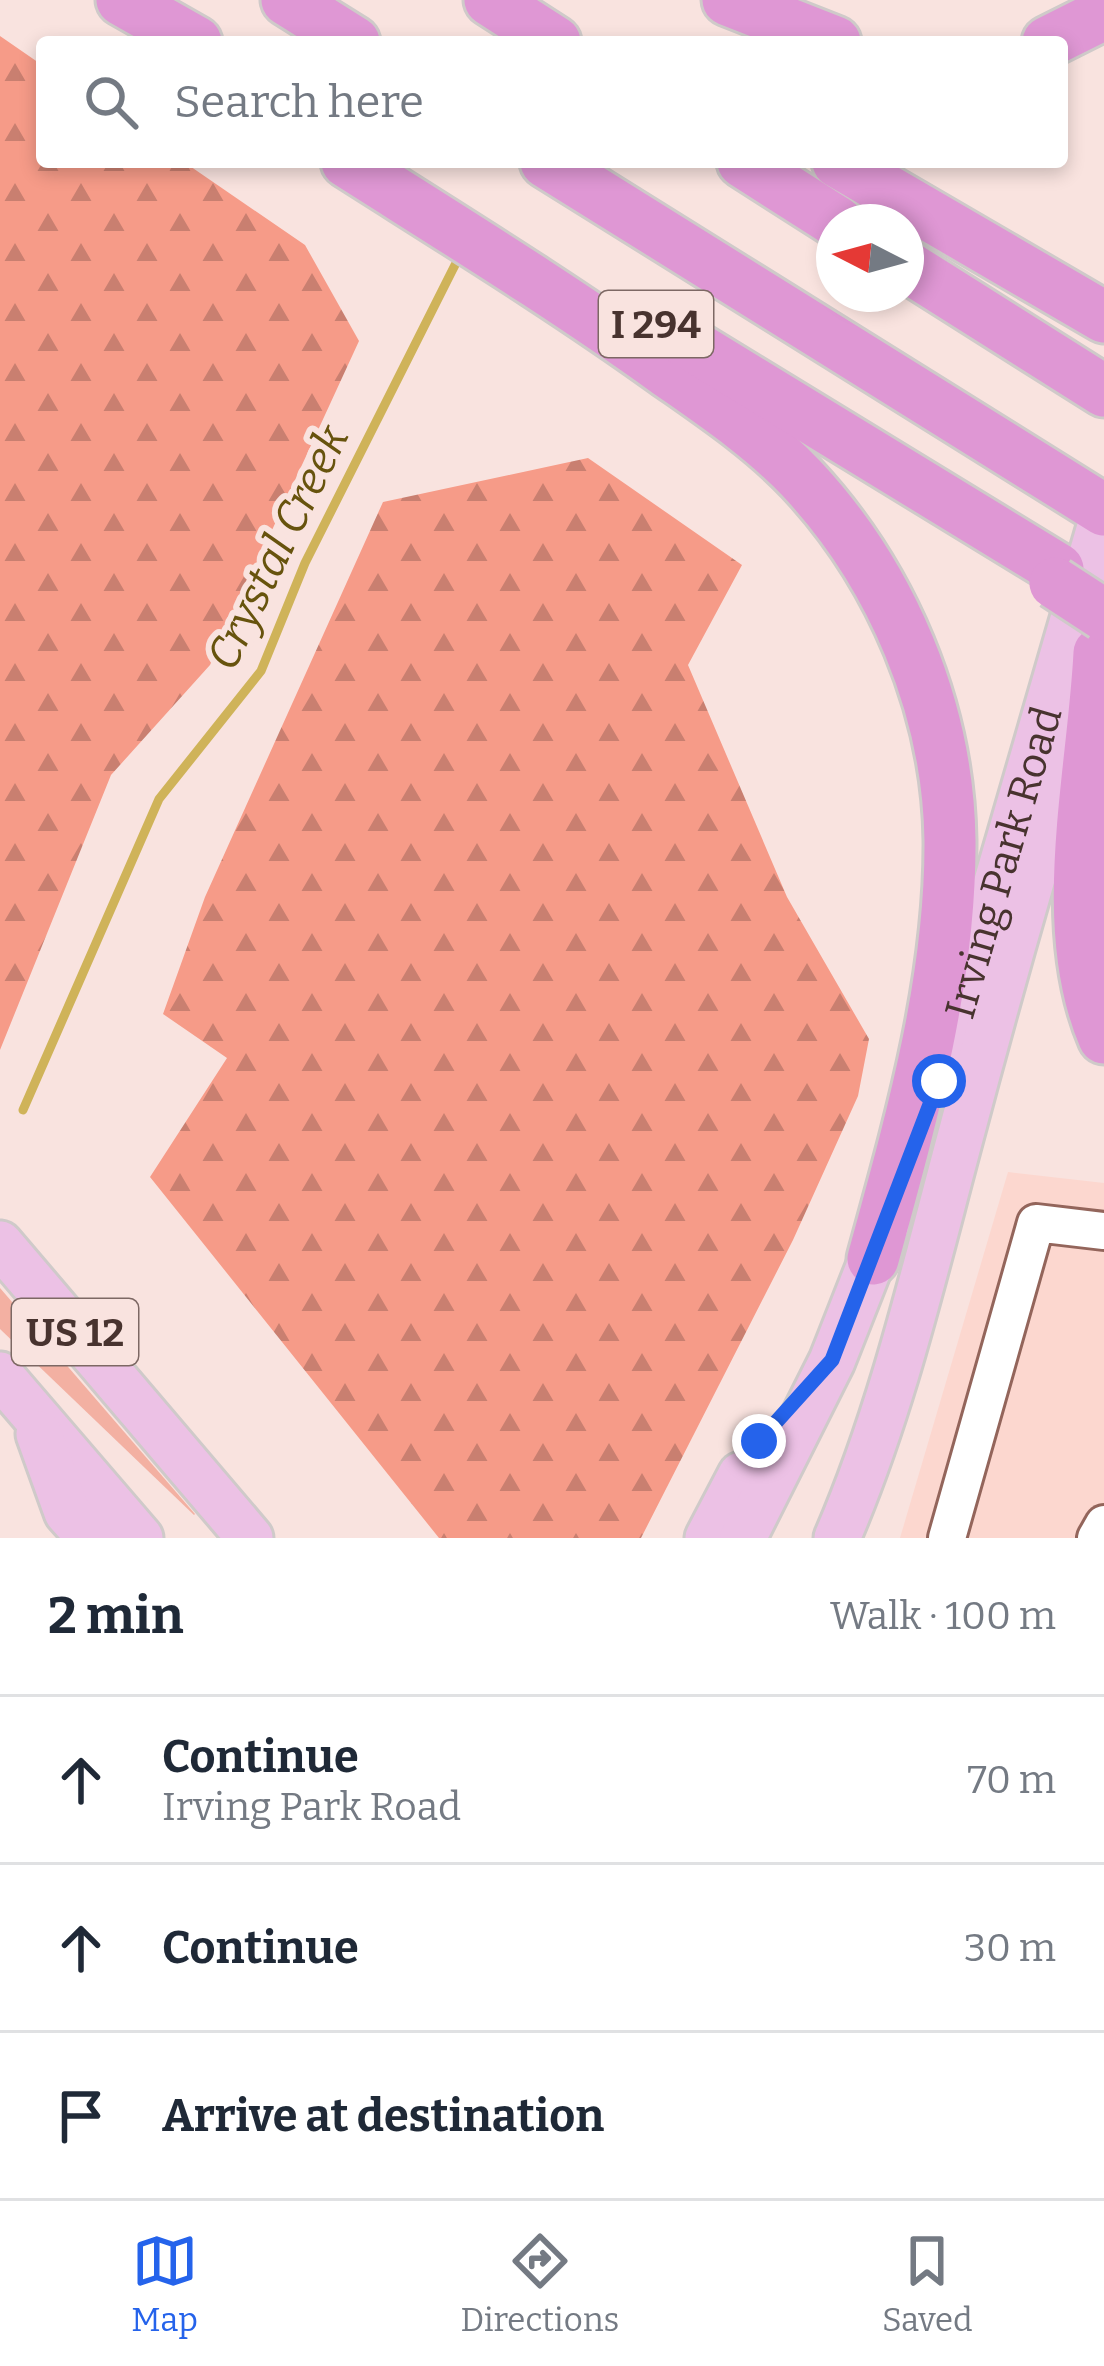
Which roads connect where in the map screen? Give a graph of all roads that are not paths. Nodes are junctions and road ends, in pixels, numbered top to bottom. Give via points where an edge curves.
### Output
1 (122, 0) edge
2 (287, 0) edge
3 (490, 0) edge
4 (728, 0) edge
5 (1104, 14) edge
6 (158, 36) edge
7 (185, 36) edge
8 (344, 36) edge
9 (546, 36) edge
10 (820, 36) edge
11 (1060, 36) edge
12 (356, 168) edge
13 (402, 168) edge
14 (555, 168) edge
15 (752, 168) edge
16 (848, 168) edge
17 (816, 209) edge
18 (924, 277) edge
19 (1104, 317) edge
20 (1104, 391) edge
21 (1096, 506) edge
22 (1056, 576) junction
23 (1104, 598) edge
24 (1102, 634) edge
25 (1104, 1038) edge
26 (1104, 1231) edge
27 (0, 1244) edge
28 (873, 1259) junction
29 (832, 1360) junction
30 (0, 1375) edge
31 (30, 1409) junction
32 (1104, 1524) edge
33 (90, 1538) edge
34 (140, 1538) edge
35 (250, 1538) edge
36 (708, 1538) edge
37 (743, 1538) edge
38 (837, 1538) edge
39 (947, 1538) edge
40 (1096, 1538) edge

1 - 6 highway
1 - 7 highway
2 - 8 highway
3 - 9 highway
4 - 10 highway
5 - 11 highway
12 - 28 highway via 749,430 802,479 900,623 935,717 950,840 937,991
13 - 22 highway, I 294 via 950,501
14 - 21 highway, I 294
15 - 17 highway
16 - 19 highway
18 - 20 highway
21 - 28 main road, Irving Park Road via 939,1081
22 - 23 highway, I 294
22 - 24 highway, bridge
24 - 25 highway via 1080,921 1081,964
24 - 38 main road, Irving Park Road via 920,1287
26 - 39 lane via 1036,1223
27 - 35 main road, US 12
28 - 29 main road, Irving Park Road
29 - 36 main road via 759,1441
29 - 37 main road, Irving Park Road
30 - 31 main road, US 12
31 - 33 main road via 67,1512
31 - 34 main road, US 12
32 - 40 lane

